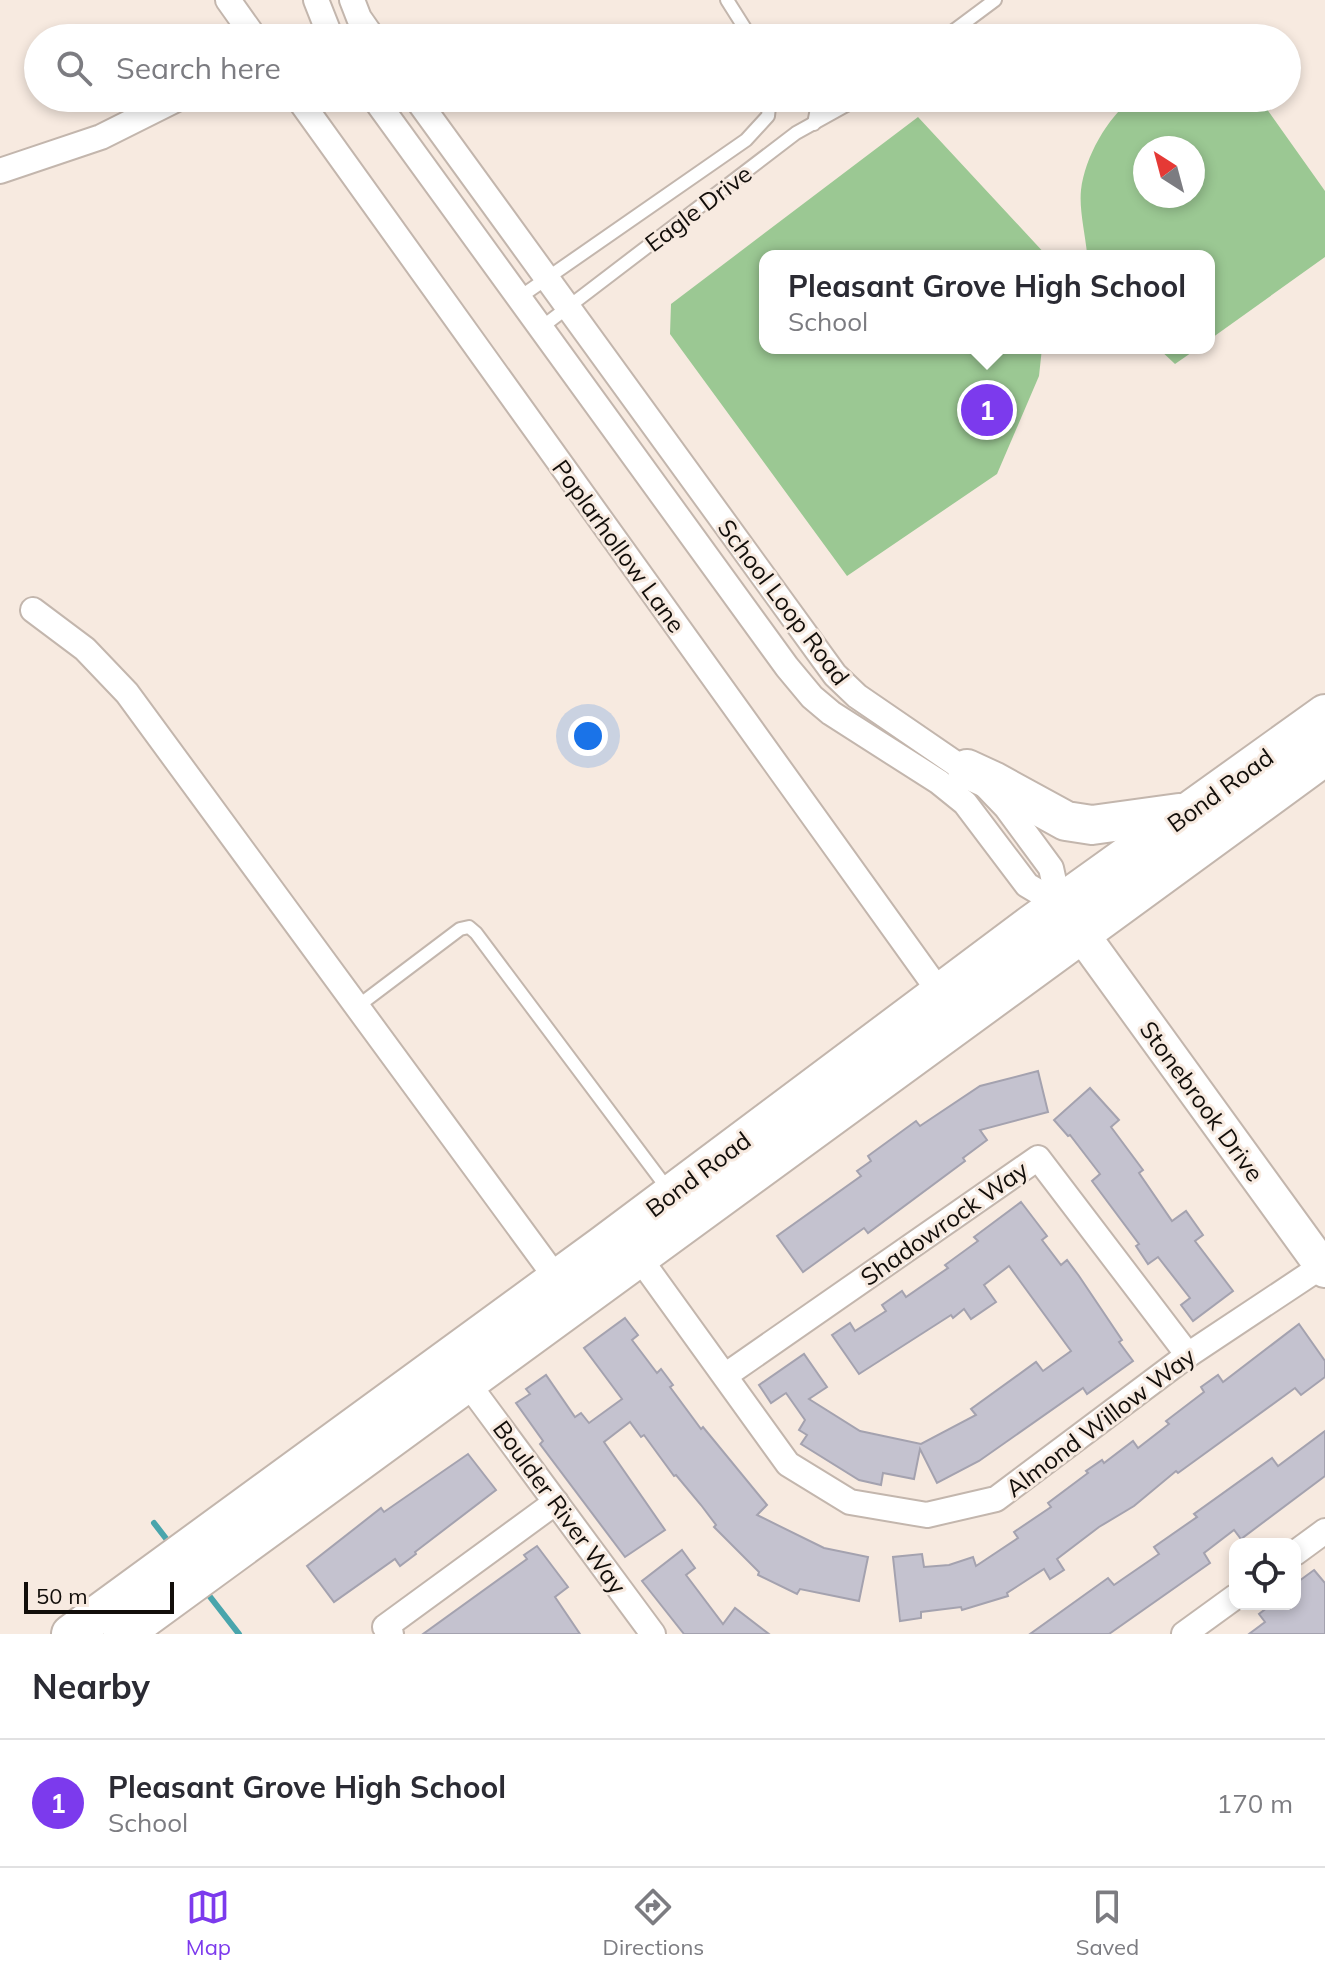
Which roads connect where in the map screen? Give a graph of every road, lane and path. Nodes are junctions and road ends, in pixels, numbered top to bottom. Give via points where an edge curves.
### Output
1 (228, 0) edge
2 (316, 0) edge
3 (727, 0) edge
4 (995, 0) edge
5 (358, 1) edge
6 (245, 24) edge
7 (325, 24) edge
8 (363, 24) edge
9 (742, 24) edge
10 (963, 24) edge
11 (152, 112) edge
12 (308, 112) edge
13 (384, 112) edge
14 (426, 112) edge
15 (768, 112) edge
16 (816, 112) edge
17 (835, 112) edge
18 (814, 124) junction
19 (0, 171) edge
20 (548, 277) junction
21 (520, 297) junction
22 (569, 306) junction
23 (542, 327) junction
24 (33, 610) dead end
25 (1325, 714) edge
26 (1325, 756) edge
27 (967, 769) junction
28 (1190, 812) junction
29 (1075, 823) junction
30 (1039, 852) junction
31 (1070, 918) junction
32 (941, 994) junction
33 (358, 1006) junction
34 (672, 1194) junction
35 (620, 1251) junction
36 (1324, 1268) edge
37 (557, 1279) junction
38 (1188, 1355) junction
39 (726, 1375) junction
40 (466, 1381) junction
41 (556, 1502) junction
42 (1325, 1531) edge
43 (220, 1543) junction
44 (1301, 1549) edge
45 (145, 1598) junction
46 (1229, 1601) edge
47 (83, 1631) edge
48 (123, 1634) edge
49 (391, 1634) edge
50 (653, 1634) edge
51 (1184, 1634) edge

1 - 6 street
2 - 7 street
3 - 9 lane
4 - 10 lane
5 - 8 street
11 - 19 street via 113,132
12 - 32 street, Poplarhollow Lane
13 - 21 street, School Loop Road
14 - 20 street, School Loop Road
15 - 20 lane, Eagle Drive via 746,140
16 - 18 lane
17 - 18 lane, Eagle Drive
18 - 22 lane, Eagle Drive
20 - 21 lane, Eagle Drive
20 - 22 street, School Loop Road
21 - 23 street, School Loop Road
22 - 23 lane, Eagle Drive
22 - 27 street, School Loop Road via 835,675 857,696
23 - 31 street, School Loop Road via 812,697 965,803 1027,885
24 - 33 street via 85,649 127,693
25 - 28 main road, Bond Road
26 - 31 main road, Bond Road
27 - 29 main road
27 - 30 street, School Loop Road via 1006,807
28 - 29 main road
28 - 31 main road, Bond Road
29 - 30 street
30 - 31 street, School Loop Road via 1051,868
31 - 32 main road, Bond Road
31 - 35 main road, Bond Road
31 - 36 street, Stonebrook Drive
32 - 34 main road, Bond Road
33 - 34 lane via 469,927
33 - 37 street
34 - 35 main road, Bond Road
35 - 37 main road, Bond Road
35 - 39 street, Almond Willow Way
35 - 40 main road, Bond Road
36 - 38 street, Almond Willow Way
37 - 43 main road, Bond Road
38 - 39 street, Almond Willow Way via 996,1499 927,1515 850,1502 788,1464
38 - 39 street, Shadowrock Way via 1038,1158
40 - 41 street, Boulder River Way
40 - 43 main road, Bond Road
41 - 49 street via 385,1627
41 - 50 street, Boulder River Way
42 - 44 street
43 - 45 main road, Bond Road
45 - 47 main road, Bond Road
45 - 48 main road, Bond Road
46 - 51 street

